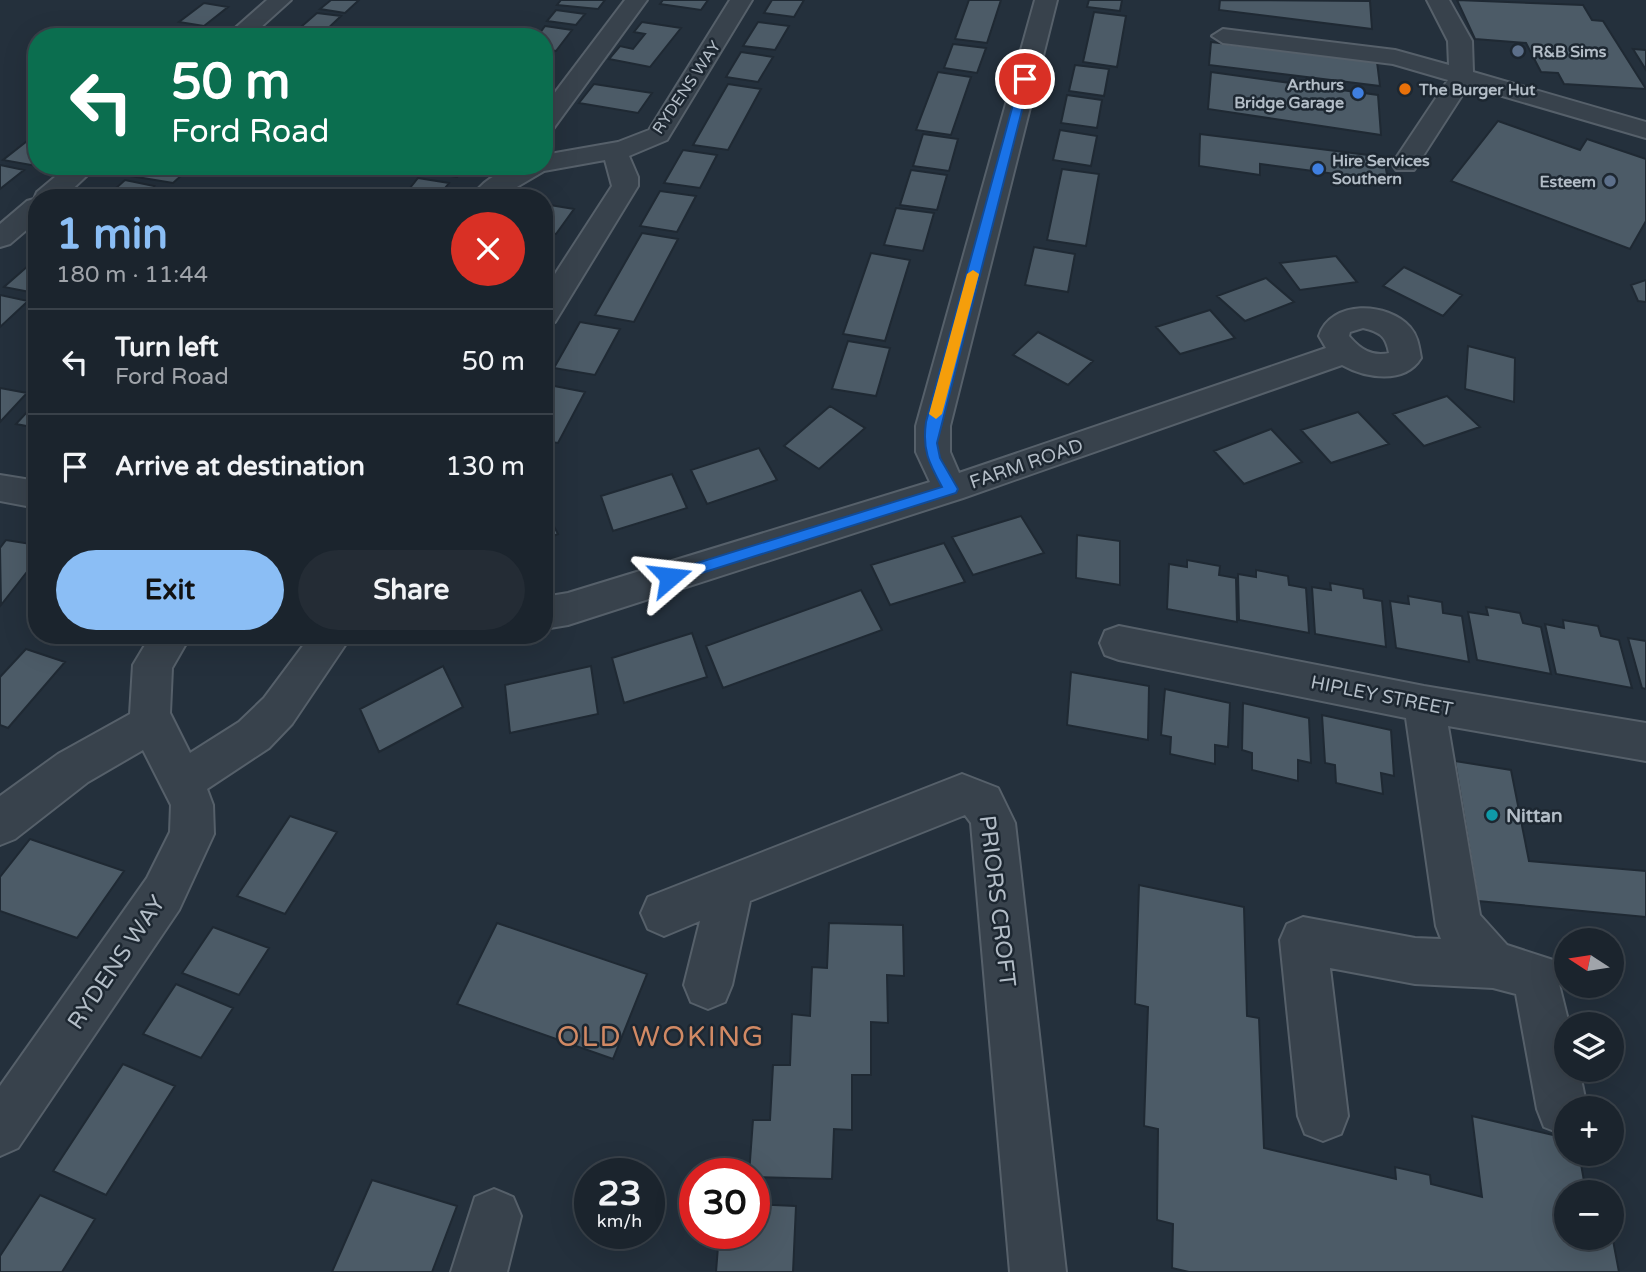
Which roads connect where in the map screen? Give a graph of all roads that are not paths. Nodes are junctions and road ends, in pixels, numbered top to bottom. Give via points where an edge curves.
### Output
1 (279, 0) edge
2 (636, 0) edge
3 (741, 0) edge
4 (1046, 0) edge
5 (1438, 0) edge
6 (246, 28) edge
7 (1223, 36) dead end
8 (1461, 78) junction
9 (553, 112) edge
10 (1646, 130) edge
11 (614, 151) junction
12 (553, 161) edge
13 (1405, 164) dead end
14 (74, 175) edge
15 (517, 175) edge
16 (57, 189) edge
17 (490, 189) edge
18 (28, 215) edge
19 (0, 238) edge
20 (553, 301) edge
21 (1345, 353) dead end
22 (0, 488) edge
23 (951, 489) junction
24 (28, 493) edge
25 (553, 611) edge
26 (1119, 643) dead end
27 (166, 644) edge
28 (327, 644) edge
29 (1424, 704) junction
30 (153, 723) junction
31 (1646, 742) edge
32 (183, 781) junction
33 (0, 824) edge
34 (732, 886) junction
35 (664, 913) dead end
36 (1493, 964) junction
37 (708, 985) dead end
38 (1559, 1096) edge
39 (1323, 1116) dead end
40 (0, 1130) edge
41 (494, 1216) dead end
42 (479, 1272) edge
43 (1038, 1272) edge

1 - 6 street
2 - 9 street
3 - 11 street, RYDENS WAY via 658,135
4 - 23 street via 933,422 933,459
5 - 8 street via 1461,41
7 - 8 street via 1395,57
8 - 10 street
8 - 13 street
11 - 12 street, RYDENS WAY
11 - 20 street via 625,186
14 - 16 street
15 - 17 street
18 - 19 street
21 - 23 street, FARM ROAD
22 - 24 street
23 - 25 street, FARM ROAD
26 - 29 street, HIPLEY STREET
27 - 30 street, RYDENS WAY via 153,665 149,689
28 - 32 street via 278,711 254,735
29 - 31 street, HIPLEY STREET
29 - 36 street via 1459,926
30 - 32 street, RYDENS WAY
30 - 33 street via 83,760
32 - 40 street, RYDENS WAY via 192,806 192,834 163,894
34 - 35 street, PRIORS CROFT
34 - 37 street
34 - 43 street, PRIORS CROFT via 962,794 974,795 988,806
36 - 38 street via 1536,977
36 - 39 street via 1415,961 1303,940
41 - 42 street

